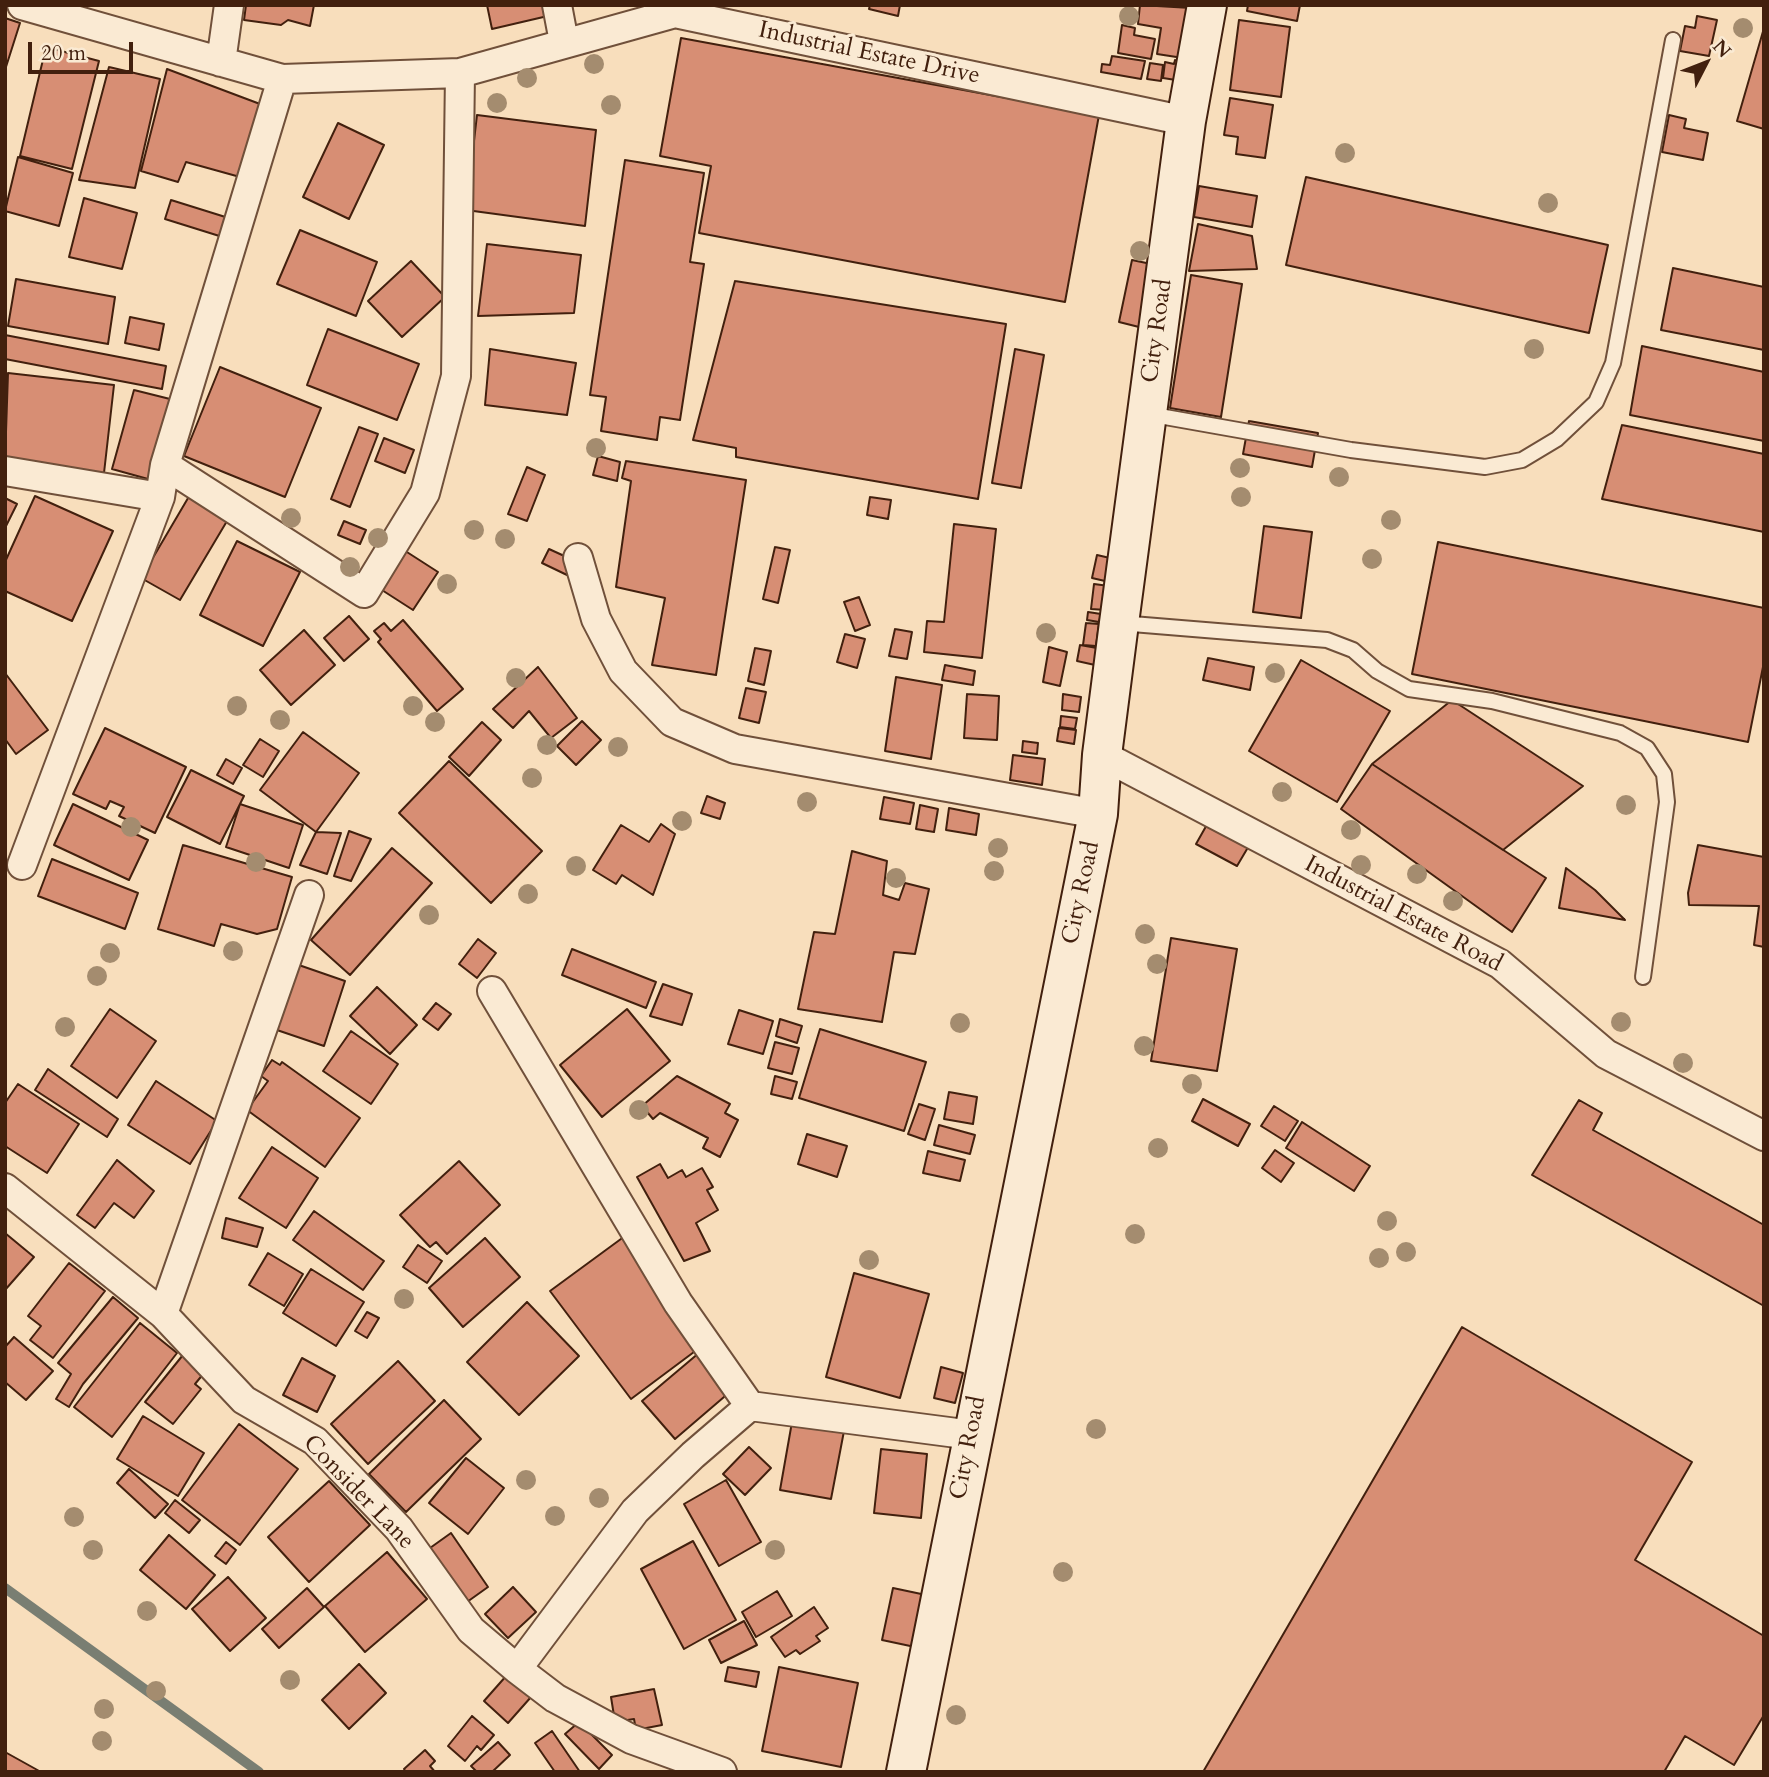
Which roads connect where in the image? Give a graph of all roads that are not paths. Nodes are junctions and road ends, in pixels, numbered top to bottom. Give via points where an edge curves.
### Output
1 (22, 5) edge
2 (229, 5) edge
3 (557, 5) edge
4 (1207, 5) edge
5 (1673, 40) dead end
6 (564, 42) junction
7 (221, 62) junction
8 (460, 73) junction
9 (282, 79) junction
10 (1186, 121) junction
11 (1147, 413) junction
12 (165, 465) junction
13 (5, 471) edge
14 (160, 497) junction
15 (578, 558) dead end
16 (1119, 623) junction
17 (1102, 755) junction
18 (1098, 814) junction
19 (22, 865) dead end
20 (309, 895) dead end
21 (1643, 977) dead end
22 (492, 991) dead end
23 (1764, 1136) edge
24 (5, 1188) edge
25 (163, 1314) junction
26 (750, 1406) junction
27 (972, 1435) junction
28 (517, 1669) junction
29 (722, 1772) edge
30 (906, 1772) edge

1 - 7 street, Industrial Estate Drive
2 - 7 street
3 - 6 street
4 - 10 main road, City Road
5 - 11 lane via 1614,363 1596,402 1557,439 1522,460 1485,467 1351,450
6 - 8 street, Industrial Estate Drive
6 - 10 street, Industrial Estate Drive via 676,13
7 - 9 street, Industrial Estate Drive
8 - 9 street, Industrial Estate Drive
8 - 12 street via 456,376 425,493 363,593
9 - 12 street
10 - 11 main road, City Road
11 - 16 main road, City Road
12 - 14 street
13 - 14 street
14 - 19 street
15 - 18 street via 596,619 623,671 672,722 735,749
16 - 17 main road, City Road
16 - 21 lane via 1327,640 1353,650 1377,671 1409,689 1505,704 1620,733 1647,748 1664,774 1667,802
17 - 18 main road, City Road
17 - 23 street, Industrial Estate Road via 1500,964 1606,1054
18 - 27 main road, City Road
20 - 25 street
22 - 26 street via 678,1303
24 - 25 street, Consider Lane
25 - 28 street, Consider Lane via 244,1399 315,1441 399,1529 471,1630
26 - 27 street
26 - 28 street via 635,1511
27 - 30 main road, City Road
28 - 29 street, Consider Lane via 555,1698 631,1739

